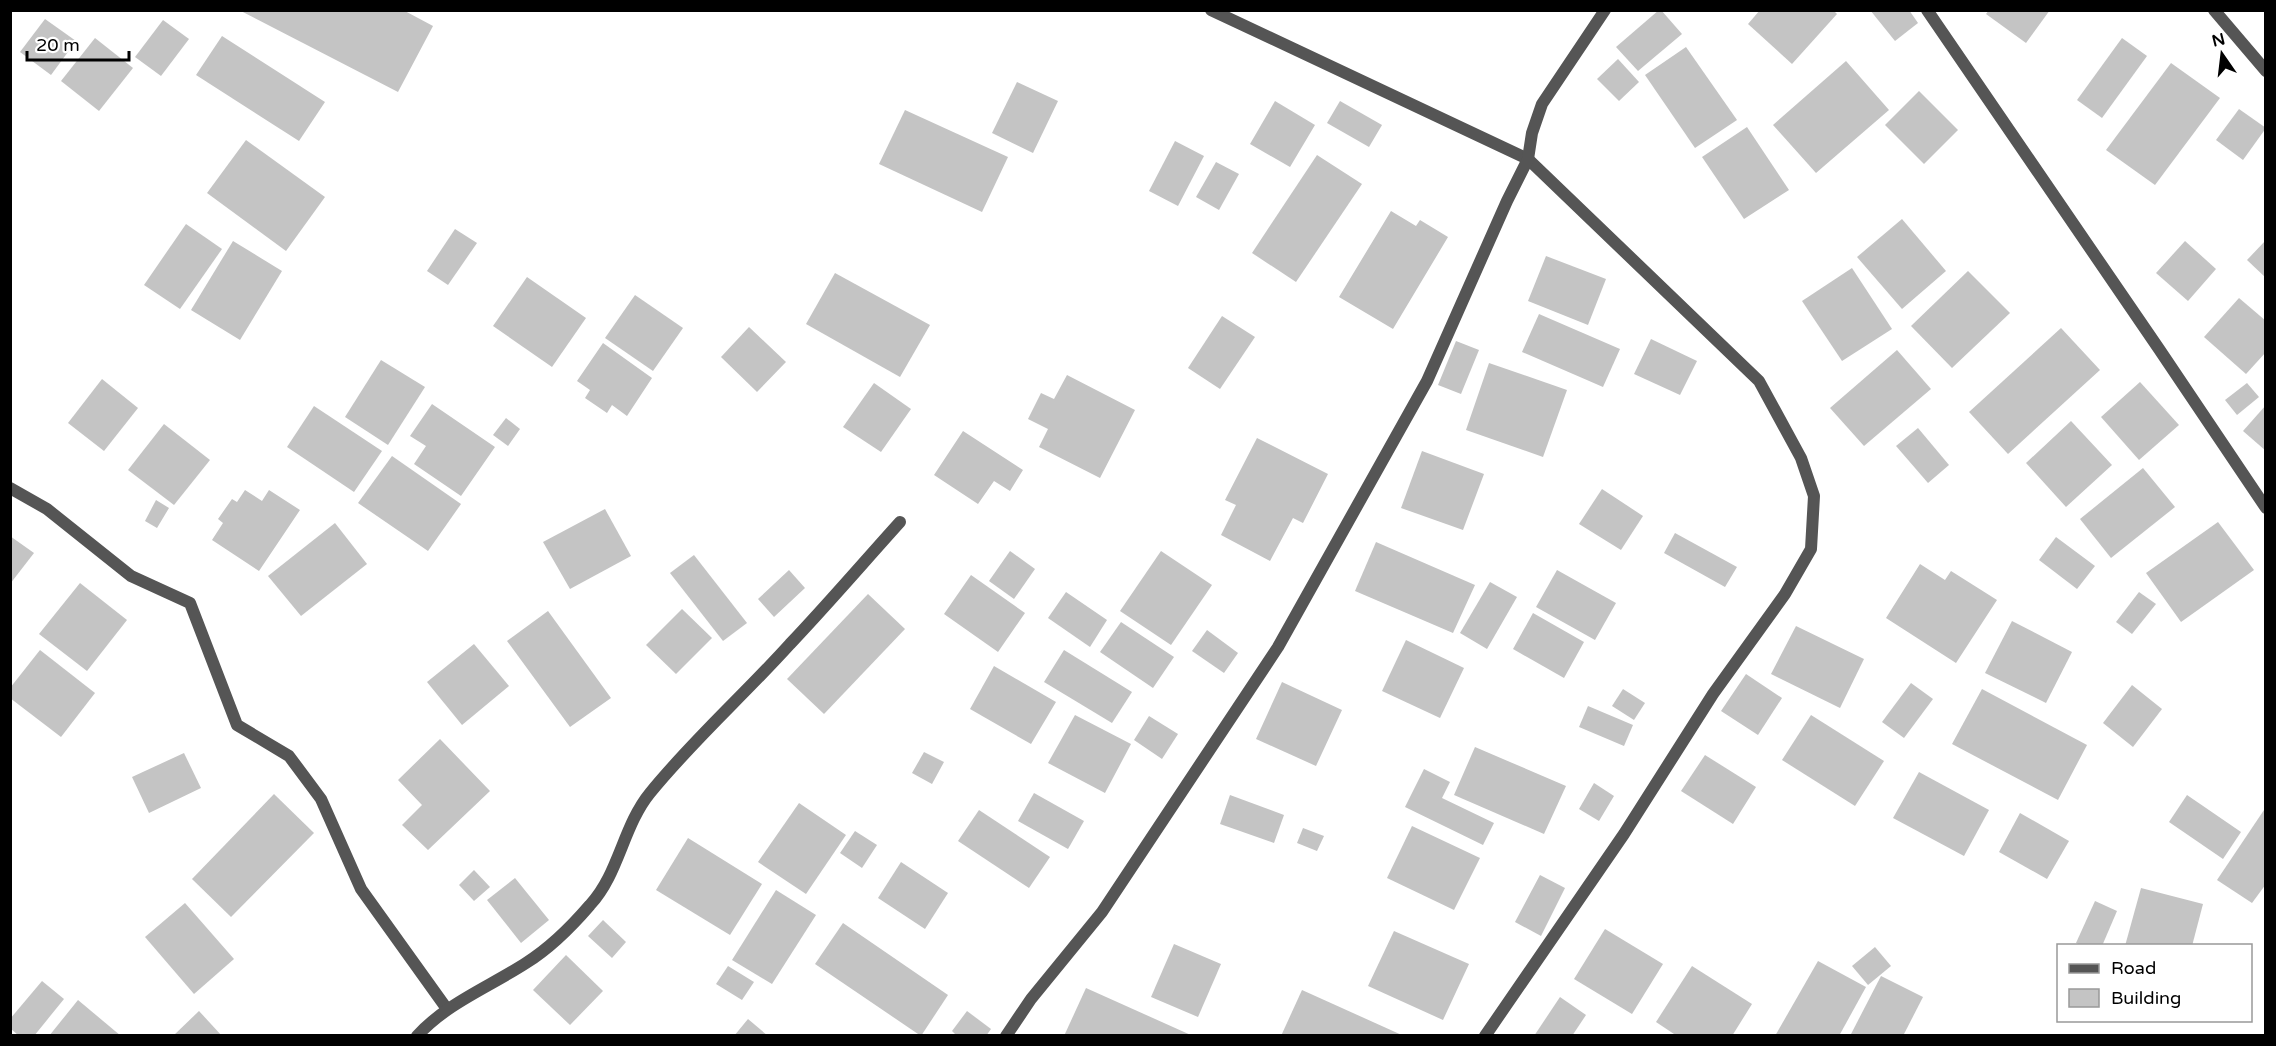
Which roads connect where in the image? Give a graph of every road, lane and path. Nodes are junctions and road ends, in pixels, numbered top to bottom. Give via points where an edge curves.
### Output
1 (1211, 10) edge
2 (1605, 10) edge
3 (1927, 10) edge
4 (2214, 10) edge
5 (2265, 71) edge
6 (1528, 159) junction
7 (10, 489) edge
8 (2265, 508) edge
9 (900, 522) dead end
10 (447, 1009) junction
11 (417, 1035) edge
12 (1005, 1035) edge
13 (1485, 1035) edge

1 - 6 street
2 - 6 street via 1542,104
3 - 8 street
4 - 5 street
6 - 12 street via 1427,381 1278,647 1102,912
6 - 13 street via 1759,381 1802,458 1815,496 1811,549 1785,594 1713,694 1624,834
7 - 10 street via 47,509 131,576 190,603 237,725 289,756 321,799 361,889
9 - 10 street via 647,796 592,904 528,962
10 - 11 street

